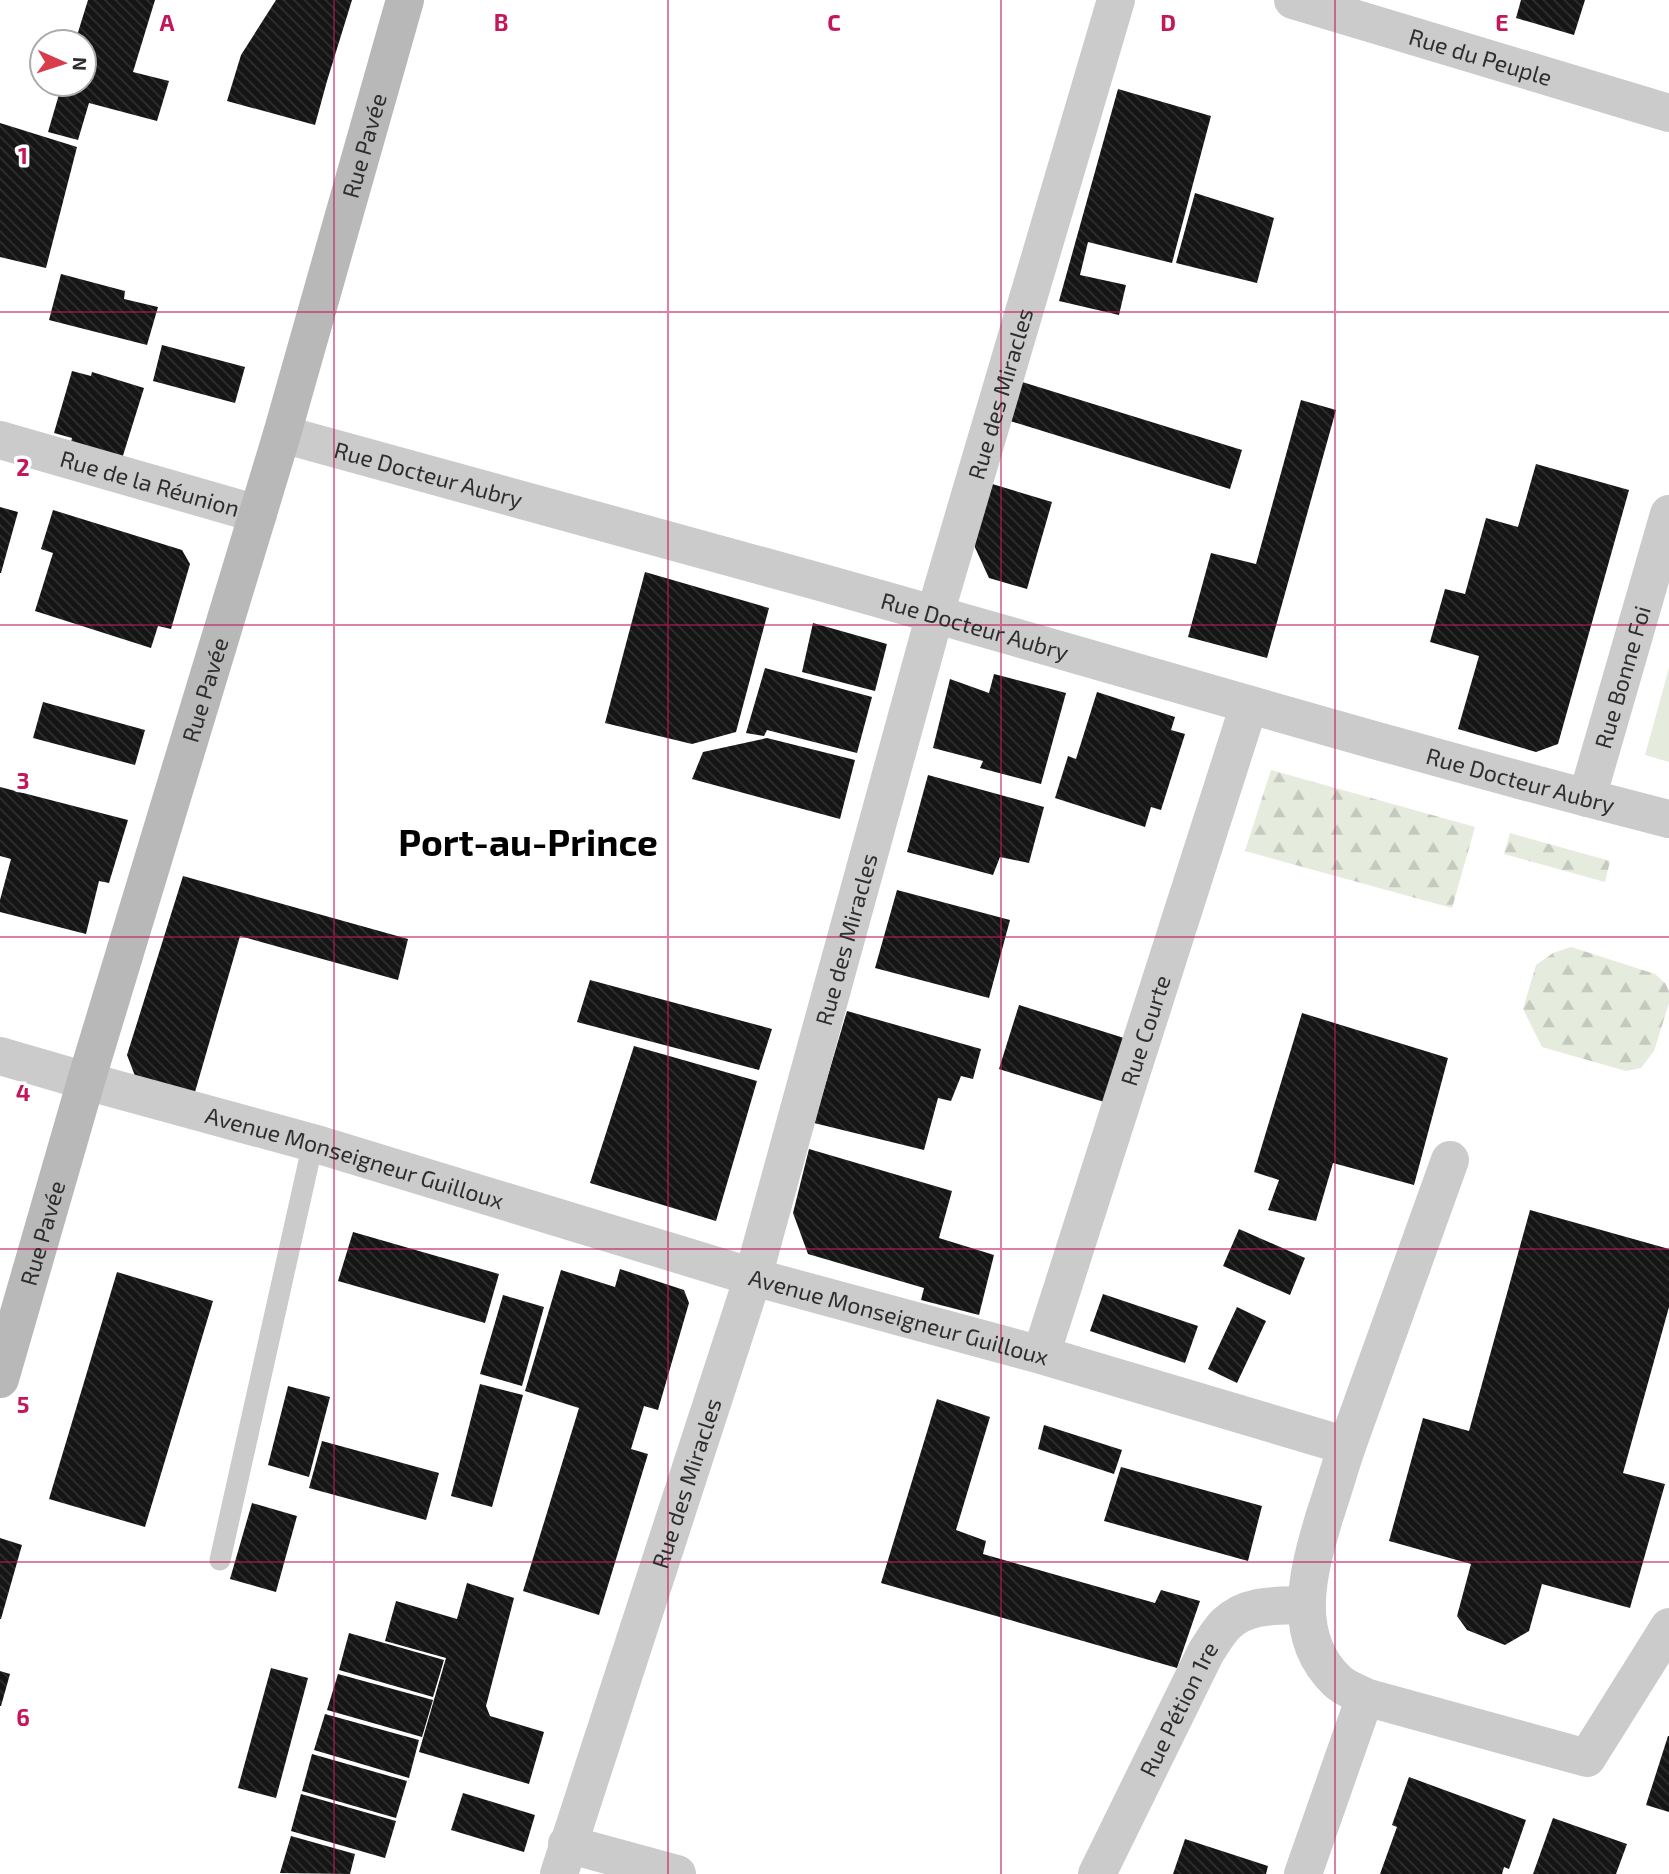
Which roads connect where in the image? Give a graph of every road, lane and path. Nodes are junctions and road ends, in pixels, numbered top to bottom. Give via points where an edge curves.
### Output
1 (405, 0) edge
2 (1116, 0) edge
3 (1293, 0) edge
4 (1669, 113) edge
5 (282, 434) junction
6 (0, 440) edge
7 (258, 514) junction
8 (1669, 514) edge
9 (935, 614) junction
10 (1249, 705) junction
11 (1587, 798) junction
12 (1669, 819) edge
13 (0, 1056) edge
14 (86, 1081) junction
15 (313, 1143) junction
16 (1450, 1160) dead end
17 (753, 1277) junction
18 (1041, 1354) junction
19 (0, 1379) edge
20 (1347, 1446) junction
21 (220, 1560) dead end
22 (1306, 1605) junction
23 (1669, 1627) edge
24 (1365, 1697) junction
25 (563, 1859) edge
26 (677, 1874) edge
27 (1097, 1874) edge
28 (1303, 1874) edge

1 - 5 main road, Rue Pavée
2 - 9 street, Rue des Miracles
3 - 4 street, Rue du Peuple
5 - 7 main road, Rue Pavée
5 - 9 street, Rue Docteur Aubry
6 - 7 street, Rue de la Réunion
7 - 14 main road, Rue Pavée
8 - 11 street, Rue Bonne Foi
9 - 10 street, Rue Docteur Aubry
9 - 17 street, Rue des Miracles
10 - 11 street, Rue Docteur Aubry
10 - 18 street, Rue Courte
11 - 12 street, Rue Docteur Aubry
13 - 14 street, Avenue Monseigneur Guilloux
14 - 15 street, Avenue Monseigneur Guilloux
14 - 19 main road, Rue Pavée
15 - 17 street, Avenue Monseigneur Guilloux
15 - 21 lane
16 - 20 street
17 - 18 street, Avenue Monseigneur Guilloux
17 - 25 street, Rue des Miracles
18 - 20 street, Avenue Monseigneur Guilloux
20 - 22 street via 1313,1554
22 - 24 street via 1308,1628 1323,1665 1339,1683
22 - 27 street, Rue Pétion 1re via 1264,1606 1242,1612 1225,1624 1206,1652
23 - 24 street via 1587,1758
24 - 28 street
25 - 26 street

